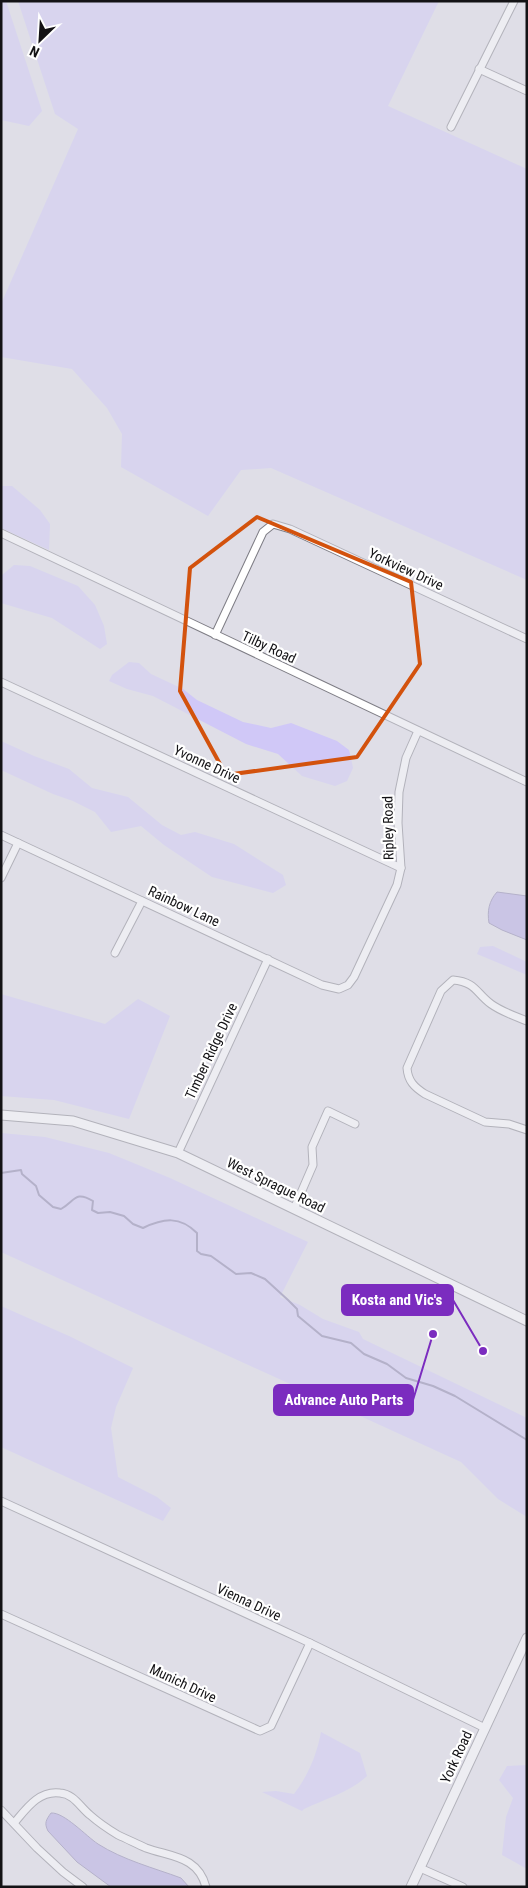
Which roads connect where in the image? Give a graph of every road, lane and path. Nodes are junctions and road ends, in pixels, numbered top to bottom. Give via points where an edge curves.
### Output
1 (514, 1) edge
2 (479, 69) junction
3 (527, 91) edge
4 (451, 127) dead end
5 (1, 532) edge
6 (215, 635) junction
7 (527, 639) edge
8 (1, 682) edge
9 (418, 731) junction
10 (527, 782) edge
11 (1, 835) edge
12 (18, 843) junction
13 (401, 868) junction
14 (1, 878) edge
15 (142, 900) junction
16 (115, 953) dead end
17 (268, 959) junction
18 (354, 977) joint
19 (527, 1021) edge
20 (1, 1115) edge
21 (355, 1124) dead end
22 (527, 1130) edge
23 (178, 1153) junction
24 (294, 1209) junction
25 (527, 1321) edge
26 (1, 1501) edge
27 (1, 1614) edge
28 (527, 1638) edge
29 (310, 1643) junction
30 (485, 1728) junction
31 (1, 1810) edge
32 (14, 1822) junction
33 (420, 1868) junction
34 (83, 1887) edge
35 (206, 1887) edge
36 (411, 1887) edge
37 (463, 1887) edge

1 - 2 street
2 - 3 street
2 - 4 street
5 - 6 street, Tilby Road
6 - 7 street, Yorkview Drive via 263,532 273,524
6 - 9 street, Tilby Road
8 - 13 street, Yvonne Drive
9 - 10 street, Tilby Road
9 - 13 street, Ripley Road via 406,758 399,792
11 - 12 street, Rainbow Lane
12 - 14 street
12 - 15 street, Rainbow Lane
13 - 18 street, Ripley Road via 397,885
15 - 16 street
15 - 17 street, Rainbow Lane
17 - 18 street, Rainbow Lane via 322,985 339,989
17 - 23 street, Timber Ridge Drive
19 - 22 street via 490,1003 477,988 453,980 440,990 407,1068 411,1083 425,1094 485,1122 509,1124
20 - 23 street, West Sprague Road via 73,1121
21 - 24 street via 328,1112 312,1147 313,1165
23 - 24 street, West Sprague Road
24 - 25 street, West Sprague Road
26 - 29 street, Vienna Drive
27 - 29 street, Munich Drive via 260,1731 271,1726
28 - 30 street, York Road
29 - 30 street, Vienna Drive
30 - 33 street, York Road
31 - 32 street
32 - 34 street via 37,1848
32 - 35 street via 32,1802 44,1795 65,1794 119,1835 186,1860 199,1871
33 - 36 street, York Road
33 - 37 street

